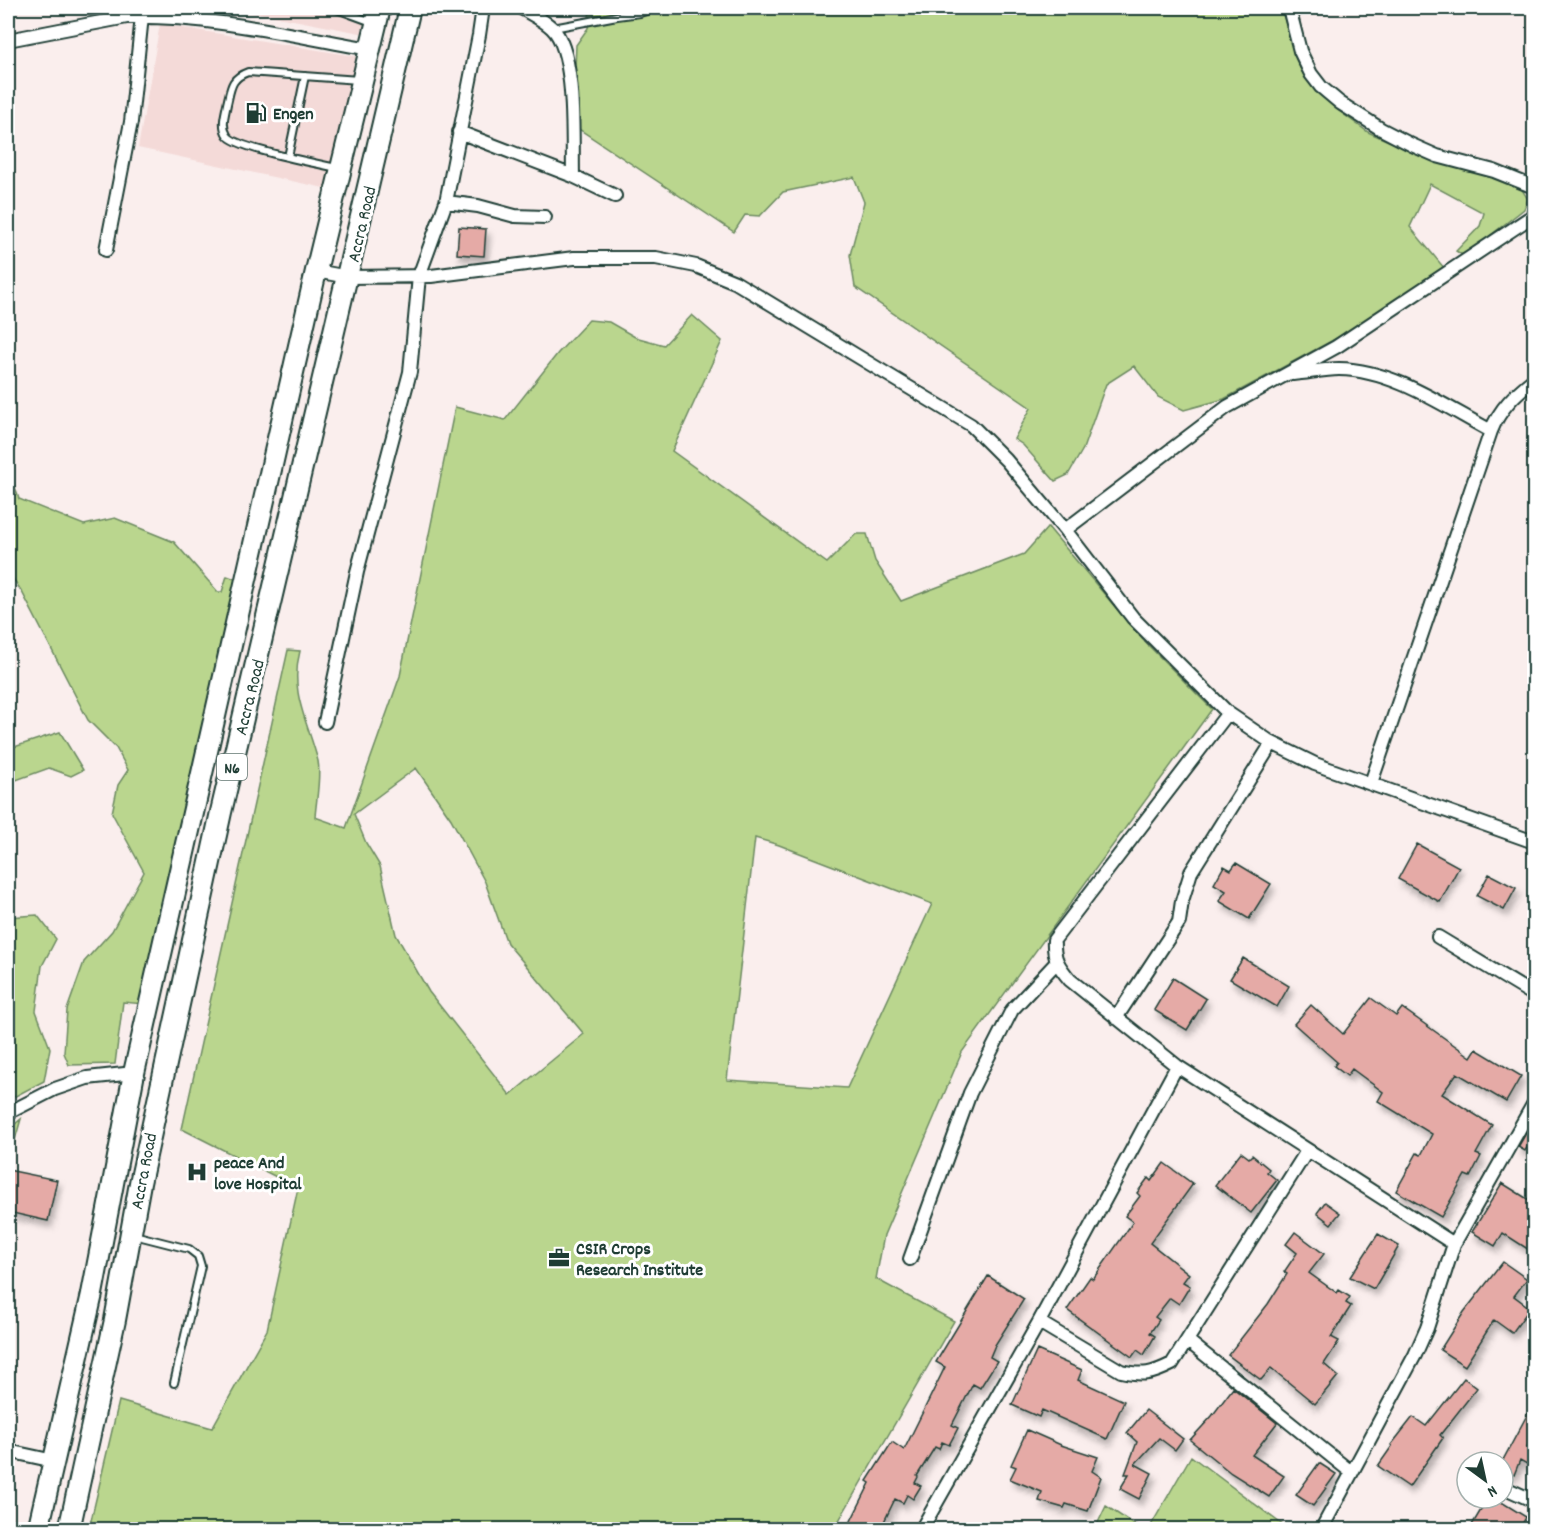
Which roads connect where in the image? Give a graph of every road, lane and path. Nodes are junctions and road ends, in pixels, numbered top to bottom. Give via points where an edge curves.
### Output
1 (334, 8) edge
2 (410, 8) edge
3 (483, 8) edge
4 (521, 8) edge
5 (655, 8) edge
6 (1289, 8) edge
7 (127, 12) edge
8 (142, 16) junction
9 (378, 16) edge
10 (552, 28) junction
11 (8, 40) edge
12 (370, 49) junction
13 (305, 76) junction
14 (362, 80) junction
15 (459, 132) junction
16 (288, 157) junction
17 (341, 169) junction
18 (573, 176) junction
19 (1534, 187) edge
20 (615, 196) dead end
21 (446, 202) junction
22 (1534, 215) edge
23 (545, 217) dead end
24 (106, 250) dead end
25 (316, 271) junction
26 (419, 276) junction
27 (348, 277) junction
28 (1286, 375) junction
29 (1534, 379) edge
30 (1491, 431) junction
31 (1065, 530) junction
32 (1228, 713) junction
33 (325, 722) dead end
34 (1272, 743) junction
35 (1371, 783) junction
36 (1534, 841) edge
37 (1438, 937) dead end
38 (1056, 963) junction
39 (1534, 995) edge
40 (1116, 1018) junction
41 (1177, 1066) junction
42 (134, 1073) junction
43 (1534, 1103) edge
44 (8, 1113) edge
45 (1307, 1151) junction
46 (131, 1234) junction
47 (1454, 1244) junction
48 (910, 1259) dead end
49 (1039, 1322) junction
50 (1188, 1341) junction
51 (174, 1383) dead end
52 (8, 1451) edge
53 (54, 1461) junction
54 (1351, 1472) junction
55 (1515, 1492) edge
56 (1534, 1501) edge
57 (38, 1530) edge
58 (69, 1530) edge
59 (921, 1530) edge
60 (1321, 1530) edge

1 - 9 lane
2 - 27 highway, Accra Road / N6
3 - 15 street
4 - 10 street
5 - 10 lane via 640,14
6 - 19 street via 1300,51 1311,74 1340,103 1381,129 1437,156 1494,171
7 - 8 street
7 - 11 street
8 - 12 street via 200,20
8 - 24 street via 131,122
9 - 12 highway, Accra Road / N6
10 - 18 street via 564,46 569,69
12 - 14 highway, Accra Road / N6
13 - 14 lane
13 - 16 lane
13 - 16 lane via 248,72 231,82 223,125 228,138
14 - 17 highway, Accra Road / N6
15 - 18 street
15 - 21 street
16 - 17 lane
17 - 25 highway, Accra Road / N6
18 - 20 street
21 - 23 street via 515,216
21 - 26 street
22 - 28 street via 1336,348
25 - 27 street
25 - 42 highway, Accra Road / N6
26 - 27 street
26 - 31 street via 574,258 656,258 696,266 735,282 971,425
26 - 33 street via 410,372 357,572
27 - 46 highway, Accra Road / N6 via 220,812
28 - 30 street via 1338,369 1373,374 1408,386
28 - 31 street via 1227,407
29 - 30 street via 1498,414
30 - 35 street
31 - 32 street via 1133,618
32 - 34 street
32 - 38 street via 1054,940
34 - 35 street via 1315,764
34 - 40 street via 1191,872 1179,922
35 - 36 street
37 - 39 street
38 - 40 street via 1070,980
38 - 48 street via 1012,1010 970,1094
40 - 41 street
41 - 45 street
41 - 49 street
42 - 44 street via 87,1078
42 - 53 highway, Accra Road / N6 via 92,1294
43 - 47 street
45 - 47 street
45 - 50 street
46 - 51 lane via 189,1249 198,1256 201,1266
46 - 58 highway, Accra Road / N6
47 - 54 street via 1415,1355
49 - 50 street via 1121,1371 1134,1374 1154,1373 1172,1364
49 - 59 street
50 - 54 street
52 - 53 street
53 - 57 highway, Accra Road / N6
54 - 60 street
55 - 56 street

